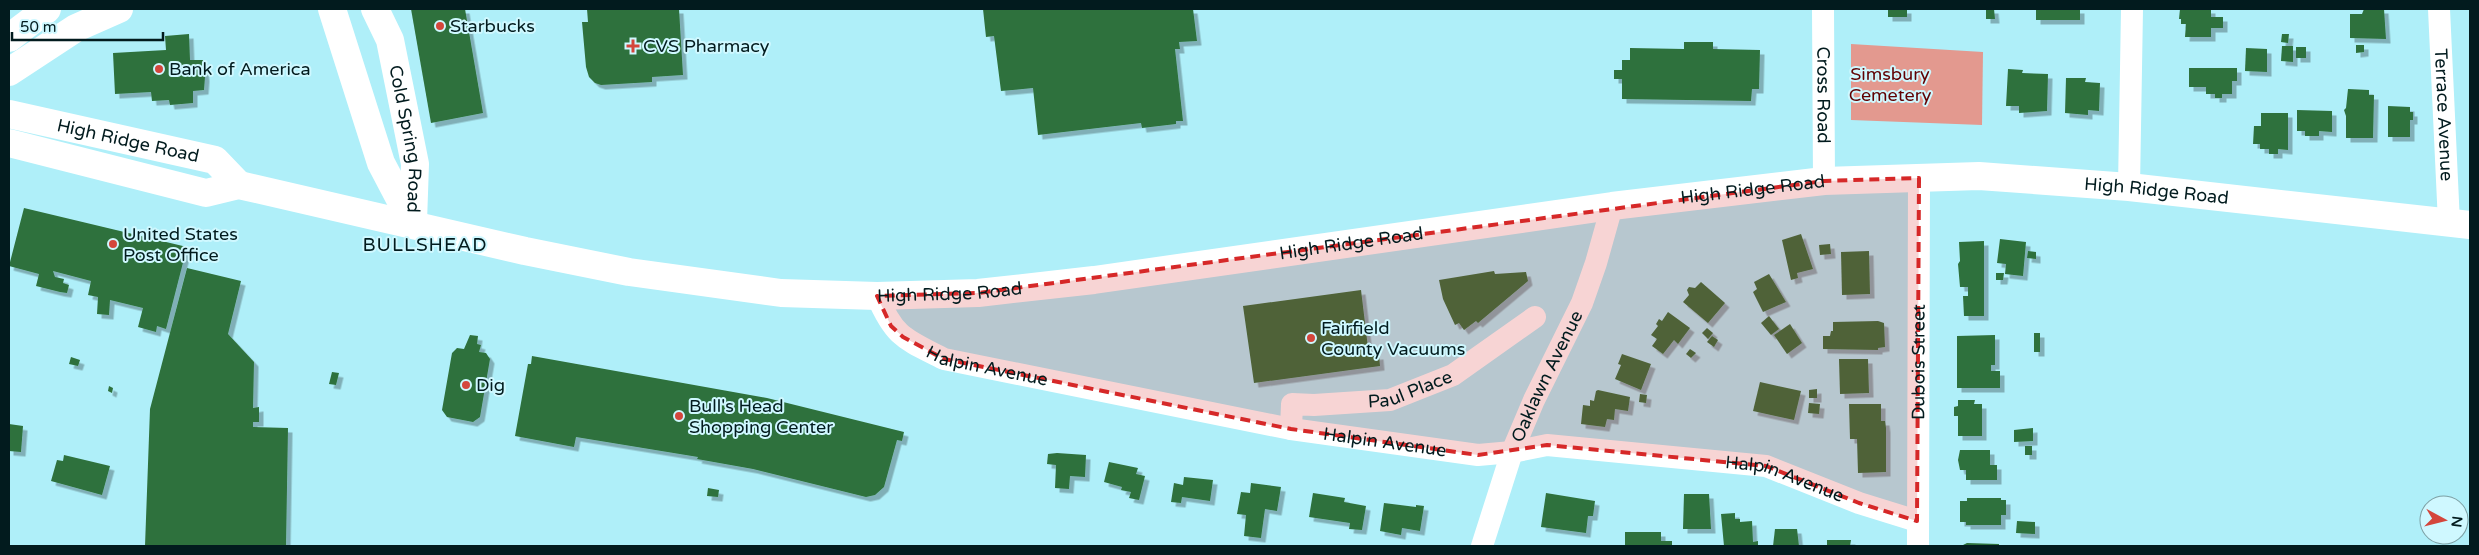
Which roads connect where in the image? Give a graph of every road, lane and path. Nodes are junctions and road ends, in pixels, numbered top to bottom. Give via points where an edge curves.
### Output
1 (47, 9) edge
2 (119, 9) edge
3 (332, 9) edge
4 (375, 9) edge
5 (1823, 9) edge
6 (2132, 9) edge
7 (2439, 9) edge
8 (9, 38) edge
9 (9, 72) edge
10 (9, 114) edge
11 (9, 143) edge
12 (9, 153) edge
13 (52, 155) junction
14 (1919, 178) junction
15 (1824, 181) junction
16 (239, 185) junction
17 (2129, 187) junction
18 (1612, 206) junction
19 (413, 224) junction
20 (2460, 224) edge
21 (876, 296) junction
22 (1535, 317) dead end
23 (1291, 429) junction
24 (1512, 452) junction
25 (1917, 521) junction
26 (1482, 546) edge
27 (1918, 546) edge

1 - 8 main road
2 - 9 main road via 76,28
3 - 19 main road, Cold Spring Road via 381,163
4 - 19 main road, Cold Spring Road via 390,40 415,164
5 - 15 street, Cross Road
6 - 17 street
7 - 20 street, Terrace Avenue
10 - 16 main road, High Ridge Road via 215,160
11 - 13 main road, High Ridge Road
12 - 13 main road, High Ridge Road
13 - 16 main road, High Ridge Road via 206,193
14 - 15 main road, High Ridge Road
14 - 17 main road, High Ridge Road via 1979,176
14 - 25 street, Dubois Street
15 - 18 main road, High Ridge Road
16 - 19 main road, High Ridge Road
17 - 20 main road, High Ridge Road
18 - 21 main road, High Ridge Road via 1094,280 978,293
18 - 24 street, Oaklawn Avenue via 1582,303
19 - 21 main road, High Ridge Road via 629,272 781,294
21 - 23 street, Halpin Avenue via 891,326 903,337 944,359
22 - 23 street, Paul Place via 1453,375 1390,400 1292,404
23 - 24 street, Halpin Avenue via 1478,455
24 - 25 street, Halpin Avenue via 1547,445 1766,466 1859,503
24 - 26 street, Oaklawn Avenue
25 - 27 street, Dubois Street

